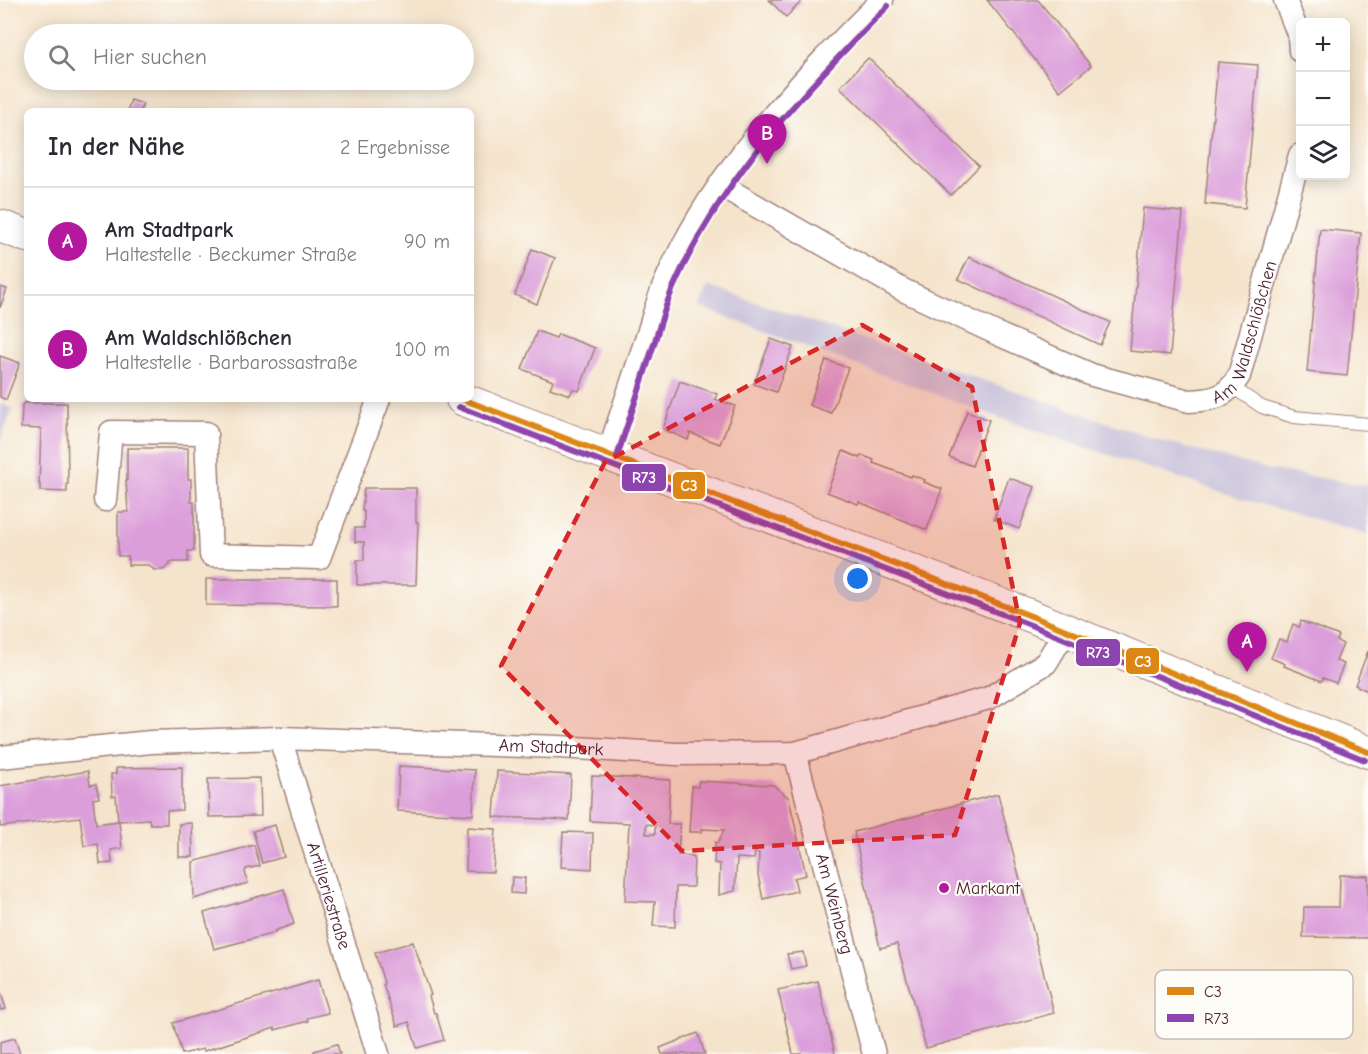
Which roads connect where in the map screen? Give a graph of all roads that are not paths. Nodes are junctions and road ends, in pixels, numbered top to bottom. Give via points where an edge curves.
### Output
1 (882, 0) edge
2 (1285, 0) edge
3 (1296, 28) edge
4 (1296, 169) edge
5 (720, 185) junction
6 (0, 226) edge
7 (24, 235) edge
8 (1232, 387) junction
9 (378, 402) edge
10 (470, 402) edge
11 (1368, 423) edge
12 (609, 454) junction
13 (105, 500) dead end
14 (1066, 630) junction
15 (280, 738) junction
16 (1368, 752) edge
17 (795, 753) junction
18 (0, 757) edge
19 (378, 1054) edge
20 (874, 1054) edge

1 - 5 street via 815,67
2 - 3 street
4 - 8 street, Am Waldschlößchen via 1239,376
5 - 8 street, Am Waldschlößchen via 903,290 1092,375 1189,401 1219,397
5 - 12 street via 665,281
6 - 7 main road
8 - 11 lane via 1262,407 1294,417
9 - 13 street via 319,558 211,555 206,433 111,432
10 - 12 main road
12 - 14 main road
14 - 16 main road
14 - 17 street, Am Stadtpark via 1046,663 989,698
15 - 17 street, Am Stadtpark via 677,754
15 - 18 street, Am Stadtpark via 152,742
15 - 19 street, Artilleriestraße
17 - 20 street, Am Weinberg

